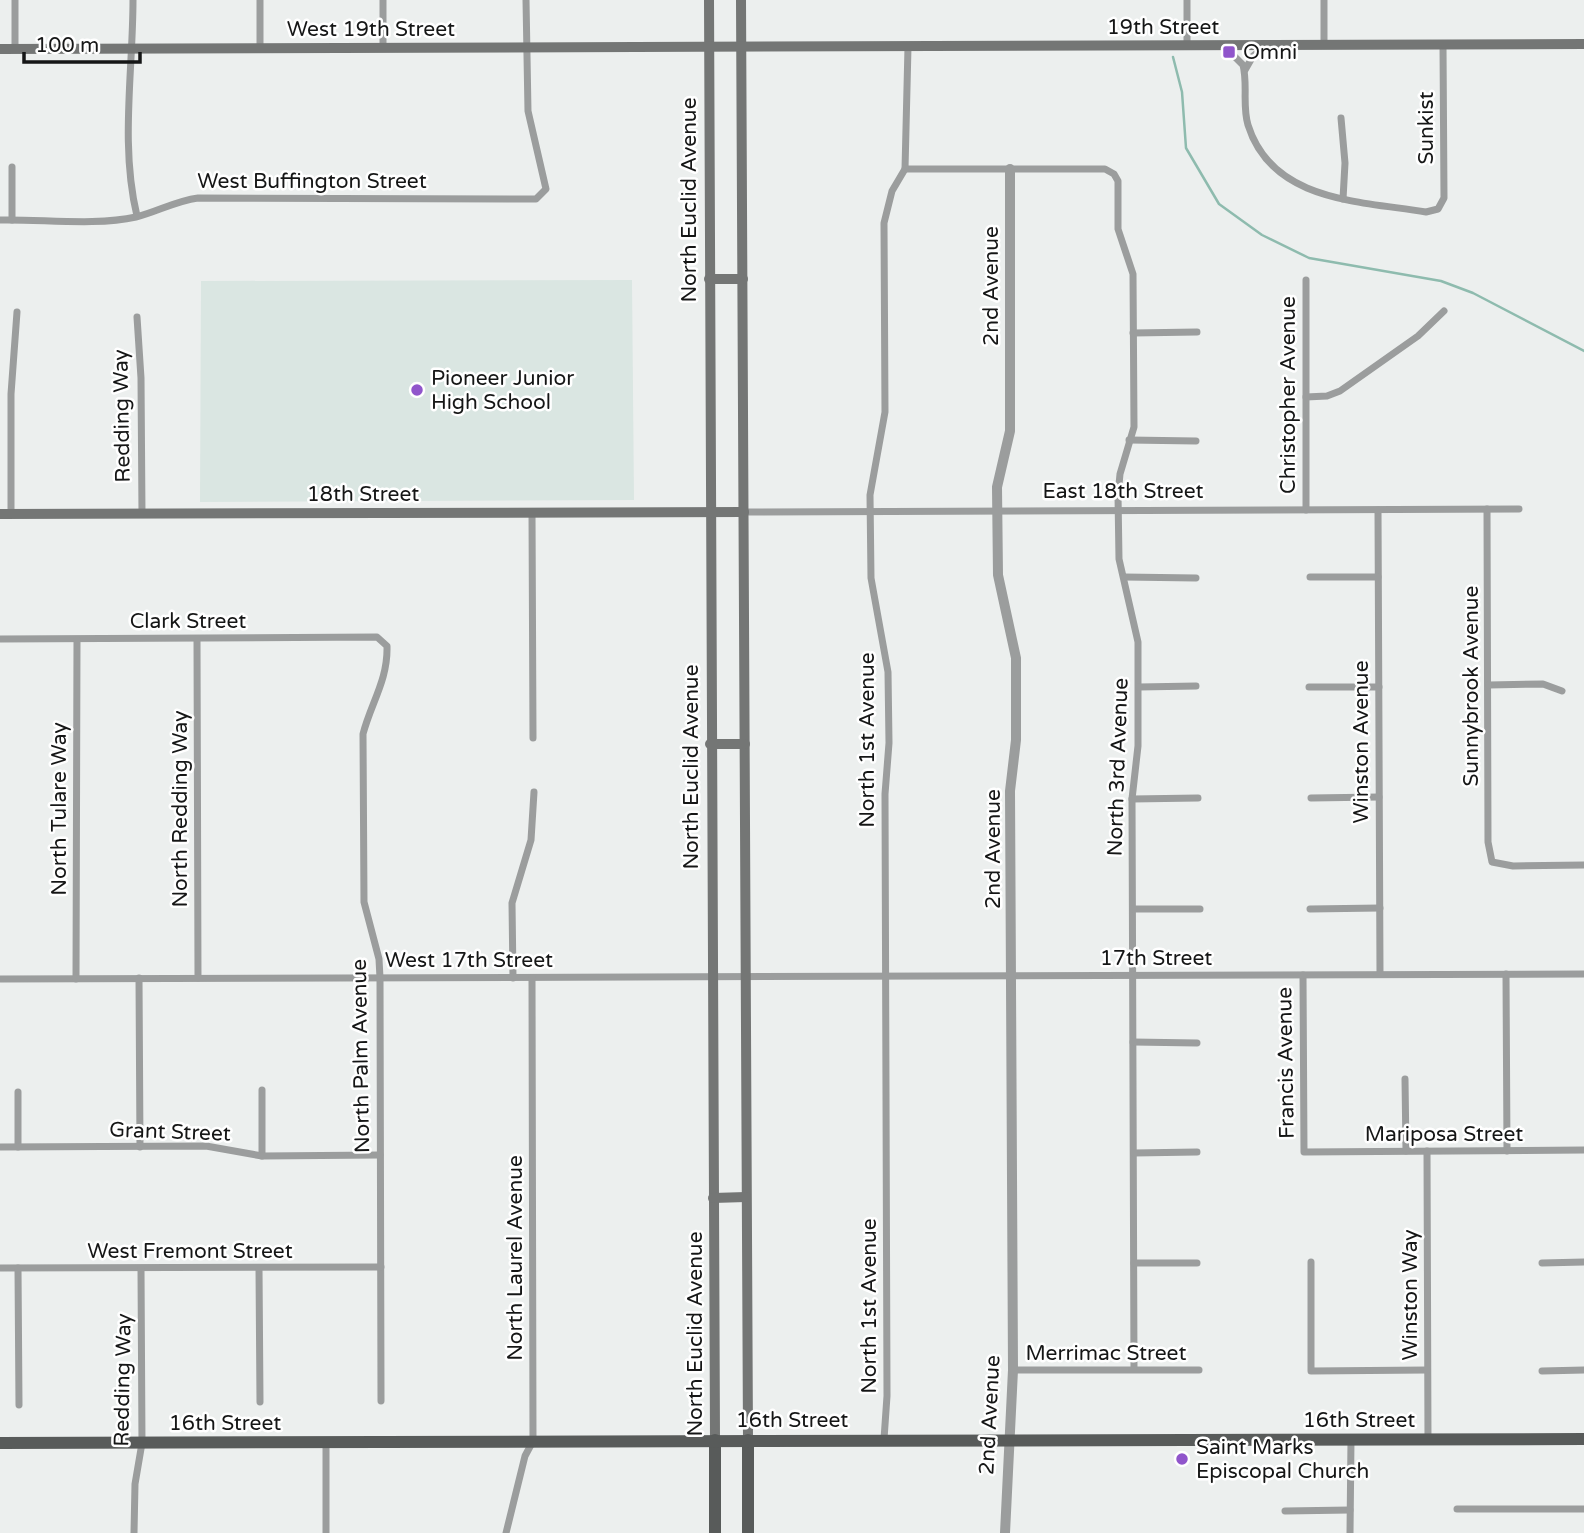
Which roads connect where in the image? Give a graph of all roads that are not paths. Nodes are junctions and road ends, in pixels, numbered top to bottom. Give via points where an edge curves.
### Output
1 (15, 0) edge
2 (134, 0) edge
3 (260, 0) edge
4 (383, 0) edge
5 (526, 0) edge
6 (709, 0) edge
7 (741, 0) edge
8 (1187, 0) edge
9 (1324, 0) edge
10 (1584, 44) edge
11 (1324, 45) junction
12 (1443, 45) junction
13 (527, 46) junction
14 (708, 46) junction
15 (742, 46) junction
16 (1187, 46) junction
17 (1224, 46) junction
18 (1266, 46) junction
19 (908, 47) junction
20 (132, 48) junction
21 (260, 48) junction
22 (383, 48) junction
23 (0, 49) edge
24 (15, 49) junction
25 (1245, 71) junction
26 (1341, 118) dead end
27 (12, 167) dead end
28 (905, 169) junction
29 (1010, 169) junction
30 (1343, 199) junction
31 (137, 216) junction
32 (0, 220) edge
33 (12, 220) junction
34 (709, 279) junction
35 (743, 279) junction
36 (1306, 280) dead end
37 (1444, 311) dead end
38 (17, 312) dead end
39 (137, 317) dead end
40 (1197, 332) dead end
41 (1133, 333) junction
42 (1306, 397) junction
43 (1129, 440) junction
44 (1196, 441) dead end
45 (1488, 509) junction
46 (1519, 509) dead end
47 (998, 510) junction
48 (1119, 510) junction
49 (1306, 510) junction
50 (1378, 510) junction
51 (870, 511) junction
52 (532, 512) junction
53 (709, 512) junction
54 (727, 512) joint
55 (744, 512) junction
56 (6, 514) edge
57 (142, 514) junction
58 (1124, 577) junction
59 (1310, 577) dead end
60 (1378, 577) junction
61 (1196, 578) dead end
62 (377, 637) joint
63 (0, 639) edge
64 (197, 639) junction
65 (77, 640) junction
66 (1489, 685) junction
67 (1196, 686) dead end
68 (1139, 687) junction
69 (1309, 687) dead end
70 (1379, 687) junction
71 (1562, 691) dead end
72 (533, 738) dead end
73 (710, 744) junction
74 (745, 744) junction
75 (534, 792) dead end
76 (1379, 797) junction
77 (1198, 798) dead end
78 (1311, 798) dead end
79 (1132, 799) junction
80 (1584, 865) edge
81 (1380, 908) junction
82 (1133, 909) junction
83 (1200, 909) dead end
84 (1310, 909) dead end
85 (1380, 974) junction
86 (1506, 974) junction
87 (1584, 974) edge
88 (1012, 975) junction
89 (1133, 975) junction
90 (1303, 975) junction
91 (711, 976) junction
92 (728, 976) joint
93 (746, 976) junction
94 (885, 976) junction
95 (139, 978) junction
96 (198, 978) junction
97 (380, 978) junction
98 (513, 978) junction
99 (531, 978) junction
100 (0, 979) edge
101 (76, 979) junction
102 (1133, 1042) junction
103 (1197, 1043) dead end
104 (1405, 1079) dead end
105 (262, 1090) dead end
106 (18, 1093) dead end
107 (0, 1147) edge
108 (18, 1147) junction
109 (140, 1147) junction
110 (1584, 1150) edge
111 (1406, 1151) junction
112 (1427, 1151) junction
113 (1507, 1151) junction
114 (1197, 1152) dead end
115 (1304, 1152) joint
116 (1134, 1153) junction
117 (380, 1155) junction
118 (262, 1156) junction
119 (746, 1197) junction
120 (713, 1198) junction
121 (1311, 1262) dead end
122 (1584, 1262) edge
123 (1134, 1263) junction
124 (1197, 1263) dead end
125 (1542, 1263) dead end
126 (380, 1267) junction
127 (0, 1268) edge
128 (18, 1268) junction
129 (259, 1268) junction
130 (141, 1269) junction
131 (1134, 1369) junction
132 (1013, 1370) junction
133 (1199, 1370) dead end
134 (1427, 1370) junction
135 (1584, 1370) edge
136 (1542, 1371) dead end
137 (381, 1401) dead end
138 (260, 1402) dead end
139 (19, 1405) dead end
140 (884, 1439) junction
141 (1584, 1439) edge
142 (715, 1440) junction
143 (748, 1440) junction
144 (1009, 1440) junction
145 (1351, 1440) junction
146 (1428, 1440) junction
147 (533, 1441) junction
148 (326, 1442) junction
149 (0, 1443) edge
150 (142, 1443) junction
151 (1457, 1509) dead end
152 (1584, 1509) edge
153 (1350, 1510) junction
154 (1285, 1511) dead end
155 (134, 1533) edge
156 (326, 1533) edge
157 (506, 1533) edge
158 (715, 1533) edge
159 (748, 1533) edge
160 (1005, 1533) edge
161 (1350, 1533) edge

1 - 24 street
2 - 20 street
3 - 21 street
4 - 22 street
5 - 13 street
6 - 14 main road, North Euclid Avenue
7 - 15 main road
8 - 16 street
9 - 11 street
10 - 12 main road, 19th Street
11 - 12 main road, 19th Street
11 - 18 main road, 19th Street
12 - 30 street, Sunkist via 1444,198 1438,209 1426,212
13 - 14 main road, West 19th Street
13 - 22 main road, West 19th Street
13 - 31 street, West Buffington Street via 528,111 545,180 542,195 527,200 198,198 165,204
14 - 15 main road, West 19th Street
14 - 34 main road, North Euclid Avenue
15 - 19 main road, 19th Street
15 - 35 main road
16 - 17 main road, 19th Street
16 - 19 main road, 19th Street
17 - 18 main road, 19th Street
17 - 25 street via 1238,57
18 - 25 street via 1253,56
19 - 28 street, North 1st Avenue
20 - 21 main road, West 19th Street
20 - 24 main road, West 19th Street
20 - 31 street via 130,187
21 - 22 main road, West 19th Street
23 - 24 main road, West 19th Street
25 - 30 street via 1248,125 1268,162 1306,190
26 - 30 street
27 - 33 street
28 - 29 street
28 - 51 street, North 1st Avenue via 892,191 884,223 884,412 871,474
29 - 41 street, North 3rd Avenue via 1105,169 1114,174 1118,229 1133,274
29 - 47 street, 2nd Avenue via 1010,431 997,487
31 - 33 street, West Buffington Street
32 - 33 street, West Buffington Street
34 - 35 main road
34 - 53 main road, North Euclid Avenue
35 - 55 main road
36 - 42 street, Christopher Avenue
37 - 42 street via 1418,336 1340,391
38 - 56 street
39 - 57 street, Redding Way
40 - 41 street
41 - 43 street, North 3rd Avenue via 1134,427
42 - 49 street, Christopher Avenue
43 - 44 street
43 - 48 street, North 3rd Avenue via 1120,474
45 - 46 street, East 18th Street
45 - 50 street, East 18th Street
45 - 66 street, Sunnybrook Avenue
47 - 48 street, East 18th Street
47 - 51 street, East 18th Street
47 - 88 street, 2nd Avenue via 998,575 1016,658 1016,740 1010,791
48 - 49 street, East 18th Street
48 - 58 street, North 3rd Avenue via 1119,559
49 - 50 street, East 18th Street
50 - 60 street, Winston Avenue
51 - 55 street, East 18th Street
51 - 94 street, North 1st Avenue via 871,578 888,672
52 - 53 main road, 18th Street
52 - 57 main road, 18th Street
52 - 72 street
53 - 54 main road, 18th Street
53 - 73 main road, North Euclid Avenue
54 - 55 main road, East 18th Street
55 - 74 main road
56 - 57 main road, 18th Street
58 - 61 street
58 - 68 street, North 3rd Avenue via 1138,642
59 - 60 street
60 - 70 street, Winston Avenue
62 - 64 street, Clark Street
62 - 97 street, North Palm Avenue via 387,646 387,655 381,692 363,734 364,888
63 - 65 street, Clark Street
64 - 65 street, Clark Street
64 - 96 street, North Redding Way
65 - 101 street, North Tulare Way
66 - 71 street via 1543,684
66 - 80 street, Sunnybrook Avenue via 1488,842 1492,862
67 - 68 street
68 - 79 street, North 3rd Avenue
69 - 70 street
70 - 76 street, Winston Avenue
73 - 74 main road
73 - 91 main road, North Euclid Avenue
74 - 93 main road
75 - 98 street via 533,830 512,903
76 - 78 street
76 - 81 street, Winston Avenue
77 - 79 street
79 - 82 street, North 3rd Avenue
81 - 84 street
81 - 85 street, Winston Avenue
82 - 83 street
82 - 89 street, North 3rd Avenue
85 - 86 street, 17th Street
85 - 90 street, 17th Street
86 - 87 street, 17th Street
86 - 113 street
88 - 89 street, 17th Street
88 - 94 street, 17th Street
88 - 132 street, 2nd Avenue
89 - 90 street, 17th Street
89 - 102 street, North 3rd Avenue
90 - 115 street, Francis Avenue
91 - 92 street, West 17th Street
91 - 99 street, West 17th Street
91 - 120 main road, North Euclid Avenue
92 - 93 street, 17th Street
93 - 94 street, 17th Street
93 - 119 main road
94 - 140 street, North 1st Avenue
95 - 96 street, West 17th Street
95 - 101 street, West 17th Street
95 - 109 street
96 - 97 street, West 17th Street
97 - 98 street, West 17th Street
97 - 117 street, North Palm Avenue
98 - 99 street, West 17th Street
99 - 147 street, North Laurel Avenue
100 - 101 street, West 17th Street
102 - 103 street
102 - 116 street, North 3rd Avenue
104 - 111 street
105 - 118 street
106 - 108 street
107 - 108 street, Grant Street
108 - 109 street, Grant Street
109 - 118 street, Grant Street via 206,1146
110 - 113 street, Mariposa Street
111 - 112 street, Mariposa Street
111 - 115 street, Mariposa Street
112 - 113 street, Mariposa Street
112 - 134 street, Winston Way
114 - 116 street
116 - 123 street, North 3rd Avenue
117 - 118 street, Grant Street
117 - 126 street, North Palm Avenue
119 - 120 main road
119 - 143 main road
120 - 142 main road, North Euclid Avenue
121 - 134 street via 1311,1371
122 - 125 street
123 - 124 street
123 - 131 street, North 3rd Avenue
126 - 129 street, West Fremont Street
126 - 137 street, North Palm Avenue
127 - 128 street, West Fremont Street
128 - 130 street, West Fremont Street
128 - 139 street
129 - 130 street, West Fremont Street
129 - 138 street
130 - 150 street, Redding Way
131 - 132 street, Merrimac Street
131 - 133 street, Merrimac Street
132 - 144 street, 2nd Avenue
134 - 146 street, Winston Way
135 - 136 street
140 - 143 main road, 16th Street
140 - 144 main road, 16th Street
141 - 146 main road, 16th Street
142 - 143 main road, 16th Street
142 - 147 main road, 16th Street
142 - 158 main road, North Euclid Avenue
143 - 159 main road
144 - 145 main road, 16th Street
144 - 160 street, 2nd Avenue
145 - 146 main road, 16th Street
145 - 153 street
147 - 148 main road, 16th Street
147 - 157 street, North Laurel Avenue
148 - 150 main road, 16th Street
148 - 156 street
149 - 150 main road, 16th Street
150 - 155 street, Redding Way
151 - 152 street
153 - 154 street
153 - 161 street

